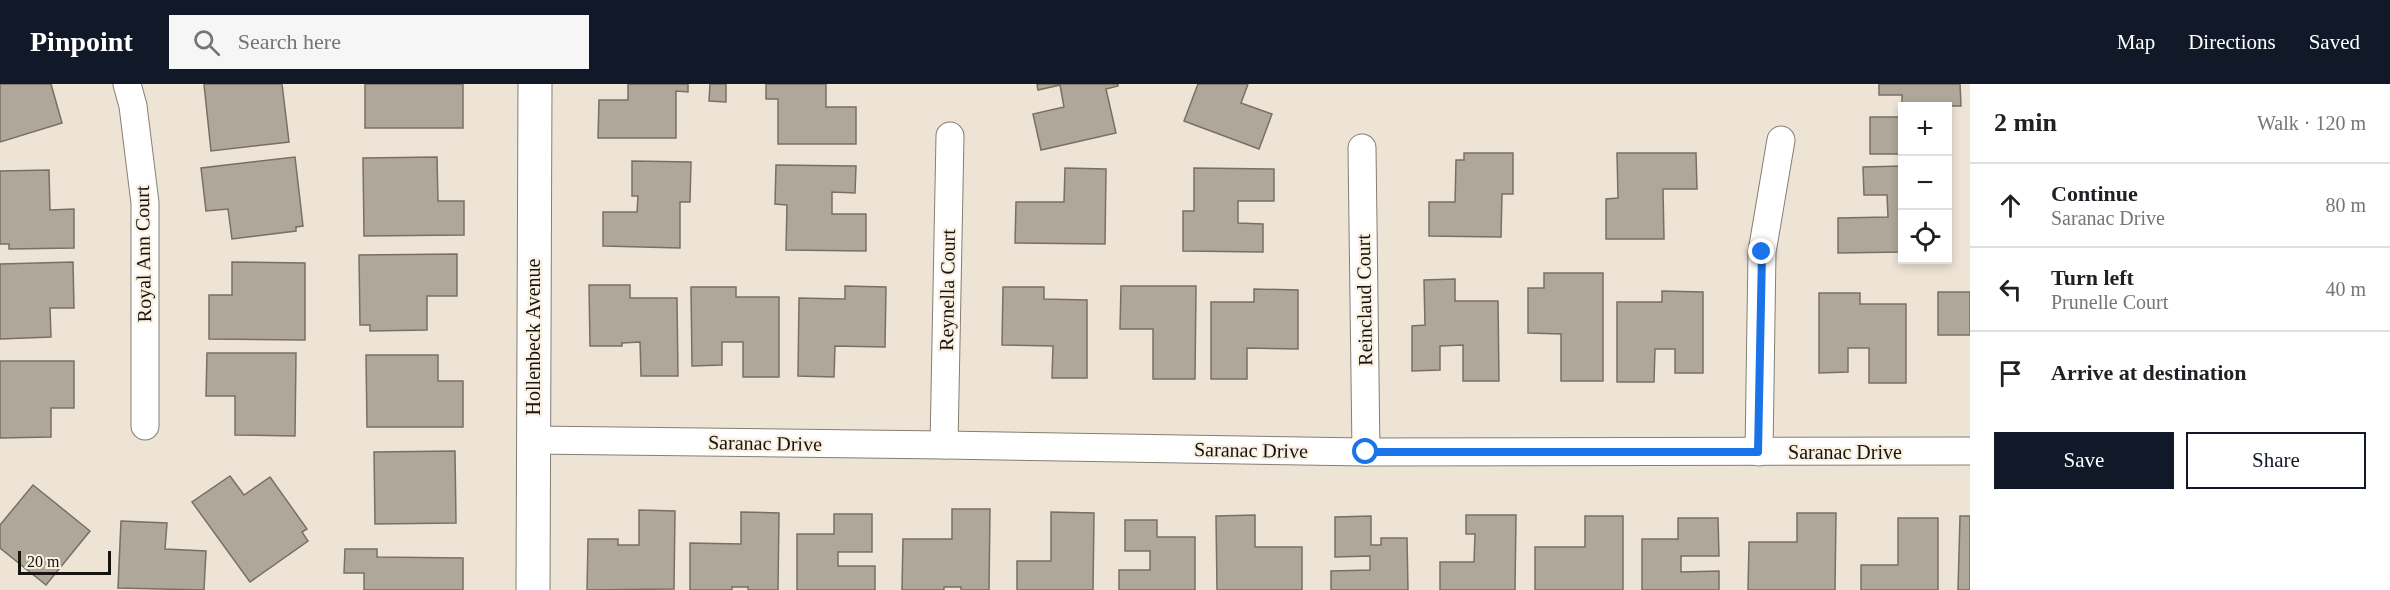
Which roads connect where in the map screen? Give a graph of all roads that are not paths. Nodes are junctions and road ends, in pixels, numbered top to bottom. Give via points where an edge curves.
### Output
1 (127, 84) edge
2 (535, 84) edge
3 (950, 136) dead end
4 (1781, 140) dead end
5 (1362, 148) dead end
6 (145, 426) dead end
7 (533, 440) junction
8 (944, 445) junction
9 (1970, 451) edge
10 (1366, 452) junction
11 (1758, 452) junction
12 (533, 590) edge

1 - 6 street, Royal Ann Court via 145,203
2 - 7 street, Hollenbeck Avenue
3 - 8 street, Reynella Court
4 - 11 street via 1762,252
5 - 10 street, Reinclaud Court
7 - 8 street, Saranac Drive
7 - 12 street, Hollenbeck Avenue
8 - 10 street, Saranac Drive
9 - 11 street, Saranac Drive
10 - 11 street, Saranac Drive

